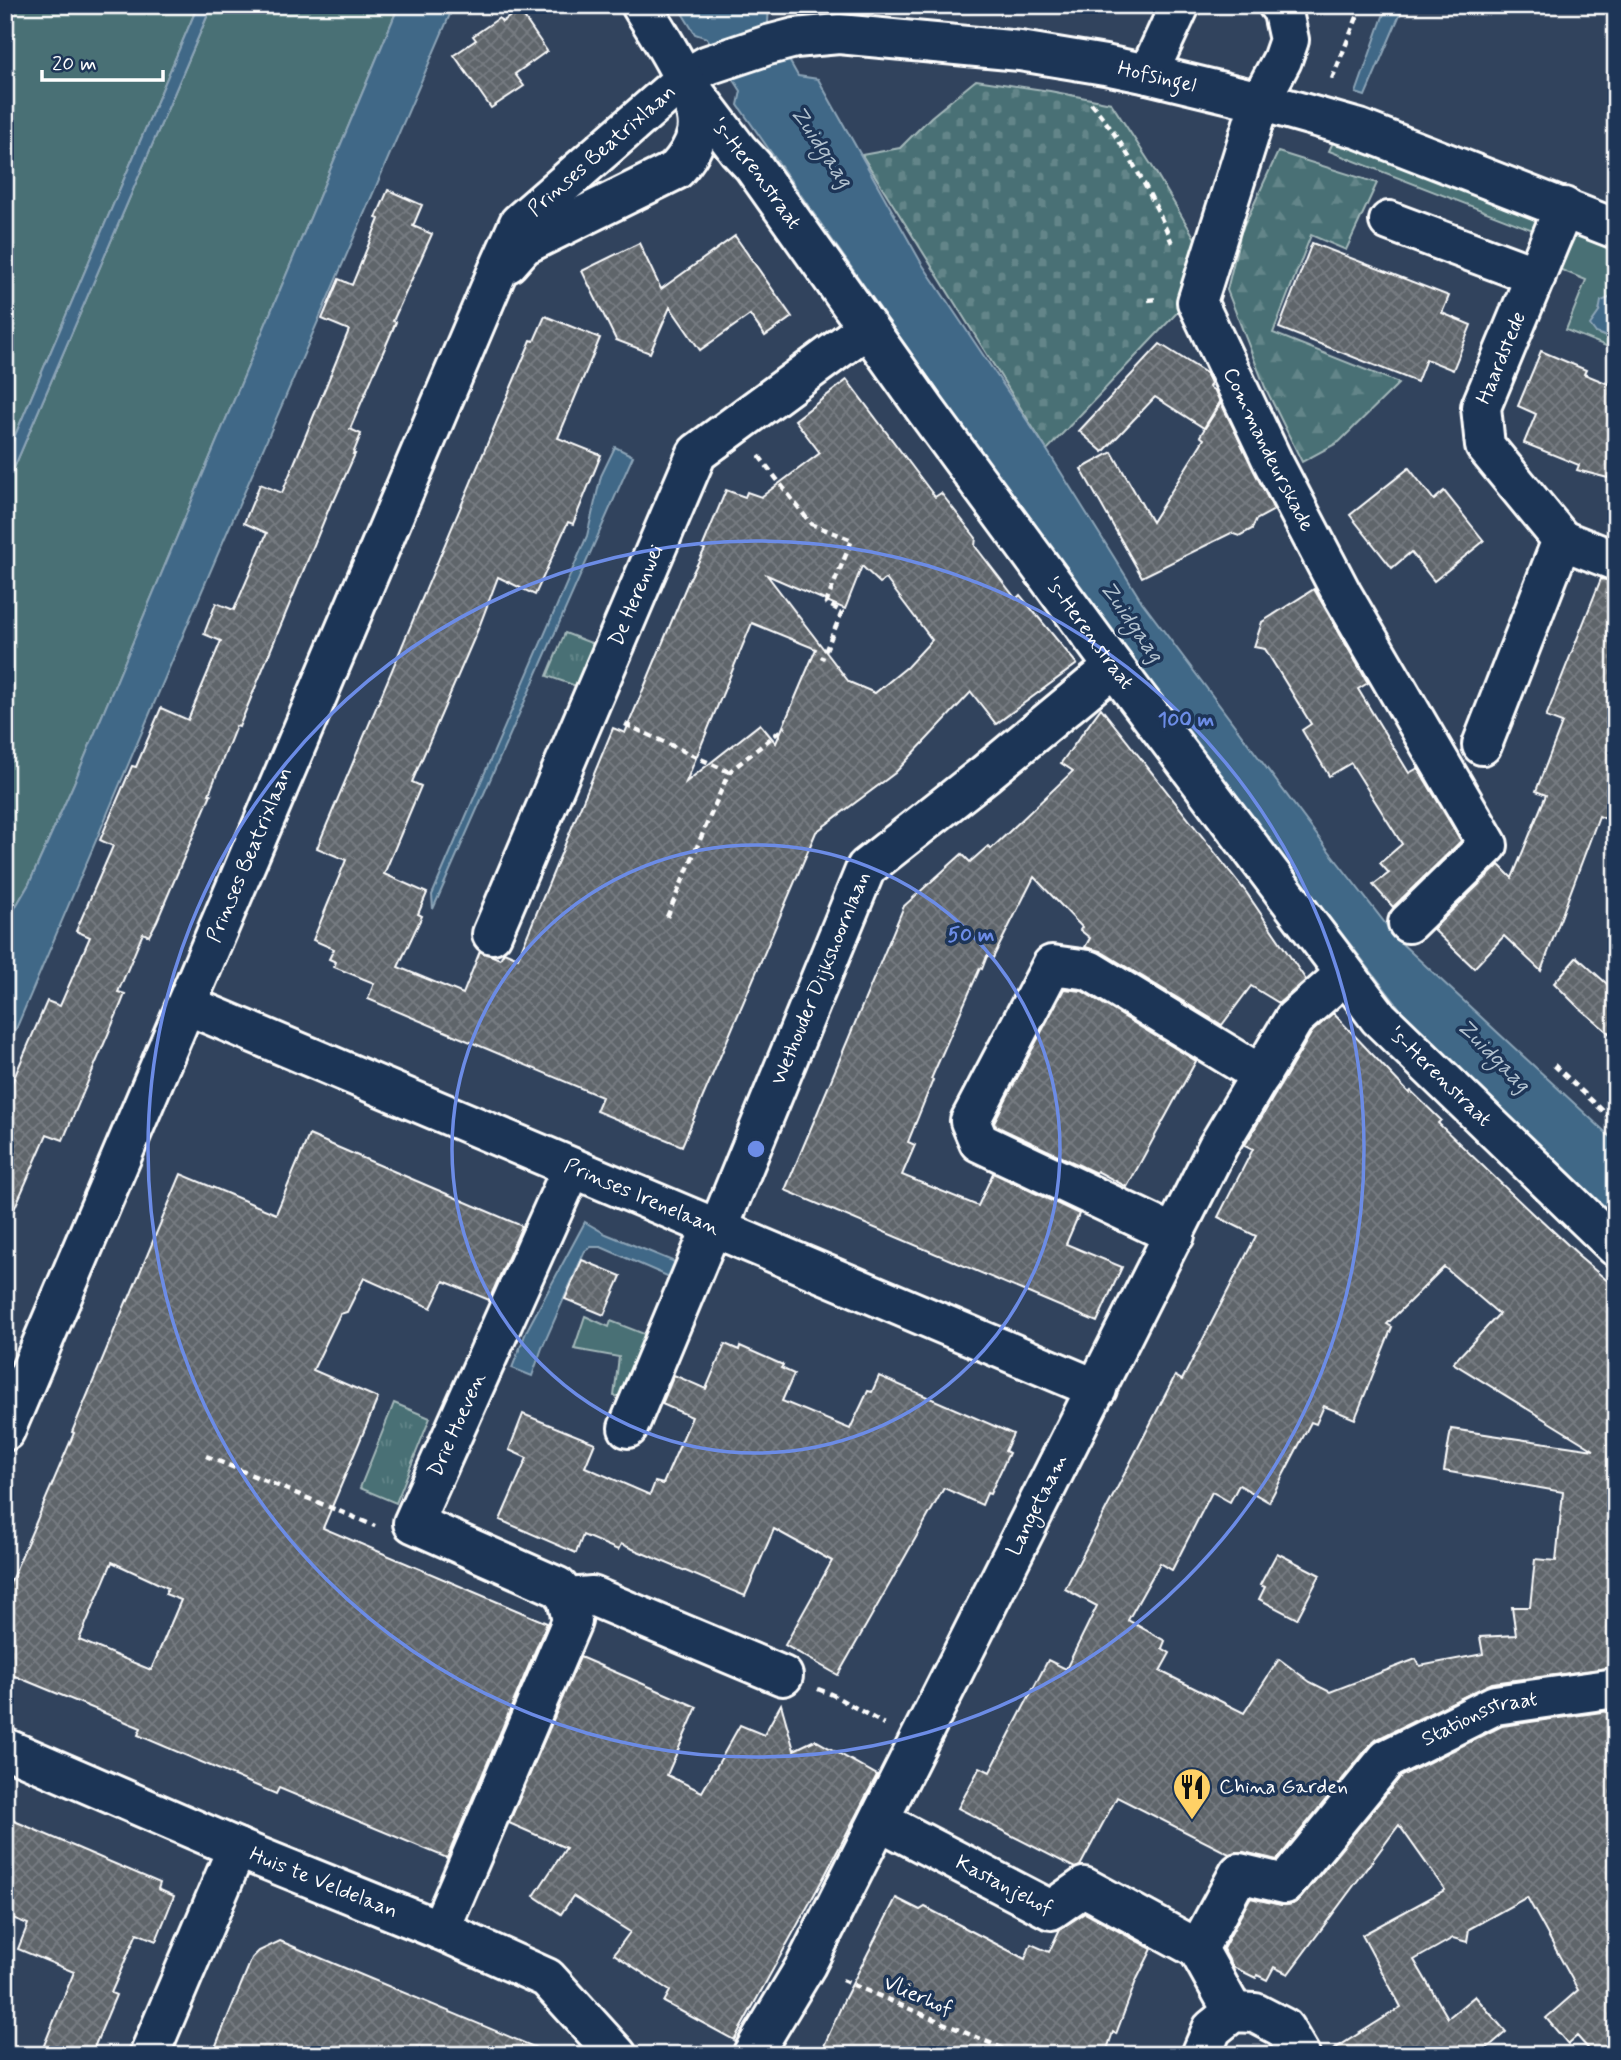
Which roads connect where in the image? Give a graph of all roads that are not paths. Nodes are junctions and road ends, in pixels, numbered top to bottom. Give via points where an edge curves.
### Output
1 (641, 5) edge
2 (1180, 5) edge
3 (1278, 5) edge
4 (833, 20) edge
5 (696, 72) junction
6 (1148, 74) junction
7 (1260, 101) junction
8 (1564, 207) junction
9 (1389, 221) dead end
10 (1616, 229) edge
11 (1536, 276) junction
12 (495, 277) junction
13 (867, 328) junction
14 (1562, 540) junction
15 (1616, 561) edge
16 (1114, 667) junction
17 (1482, 745) dead end
18 (1408, 923) dead end
19 (492, 934) dead end
20 (1345, 974) junction
21 (187, 1005) junction
22 (1261, 1075) junction
23 (572, 1168) junction
24 (715, 1228) junction
25 (1175, 1235) junction
26 (1616, 1247) edge
27 (1097, 1389) junction
28 (628, 1428) dead end
29 (5, 1431) edge
30 (567, 1598) junction
31 (783, 1676) road end
32 (1616, 1688) edge
33 (5, 1748) edge
34 (880, 1821) junction
35 (237, 1848) junction
36 (440, 1930) junction
37 (1198, 1949) junction
38 (1233, 2012) junction
39 (1292, 2041) edge
40 (149, 2055) edge
41 (617, 2055) edge
42 (752, 2055) edge
43 (1201, 2055) edge

1 - 5 street
2 - 6 street
3 - 7 street, Commandeurskade via 1289,40
4 - 5 street, Hofsingel
4 - 6 street, Hofsingel
5 - 12 street, Prinses Beatrixlaan via 519,223
5 - 12 street, Prinses Beatrixlaan via 698,131 690,153 676,170 524,245
5 - 13 street, 's-Herenstraat via 737,150
6 - 7 street, Hofsingel
7 - 8 street, Hofsingel via 1359,129
7 - 18 street, Commandeurskade via 1197,302 1342,594 1488,845
8 - 10 street, Hofsingel
8 - 11 street, Haardstede
9 - 11 street
11 - 14 street, Haardstede via 1481,407 1482,420 1485,446
12 - 21 street, Prinses Beatrixlaan
13 - 16 street, 's-Herenstraat
13 - 19 street, De Herenwei via 697,453
14 - 15 street, Haardstede
14 - 17 street
16 - 20 street, 's-Herenstraat
16 - 24 street, Wethouder Dijkshoornlaan via 866,868
20 - 22 street, Langetaam via 1294,1020
20 - 26 street, 's-Herenstraat via 1379,1018
21 - 23 street, Prinses Irenelaan
21 - 29 street, Prinses Beatrixlaan
22 - 25 street, Langetaam via 1218,1146
22 - 25 street via 1088,970 1052,965 970,1121 979,1142
23 - 24 street, Prinses Irenelaan
23 - 30 street, Drie Hoeven via 413,1524 558,1587
24 - 27 street, Prinses Irenelaan
24 - 28 street, Wethouder Dijkshoornlaan
25 - 27 street, Langetaam
27 - 34 street, Langetaam
30 - 31 street via 592,1596
30 - 36 street via 572,1621
32 - 37 street, Stationsstraat via 1495,1705 1387,1759 1285,1884 1239,1873
33 - 35 street, Huis te Veldelaan
34 - 37 street, Kastanjehof via 1051,1910 1083,1887
34 - 42 street, Langetaam via 806,1965
35 - 36 street, Huis te Veldelaan
35 - 40 street
36 - 41 street, Huis te Veldelaan via 547,1978
37 - 38 street
38 - 39 street via 1255,2012
38 - 43 street via 1212,2029

